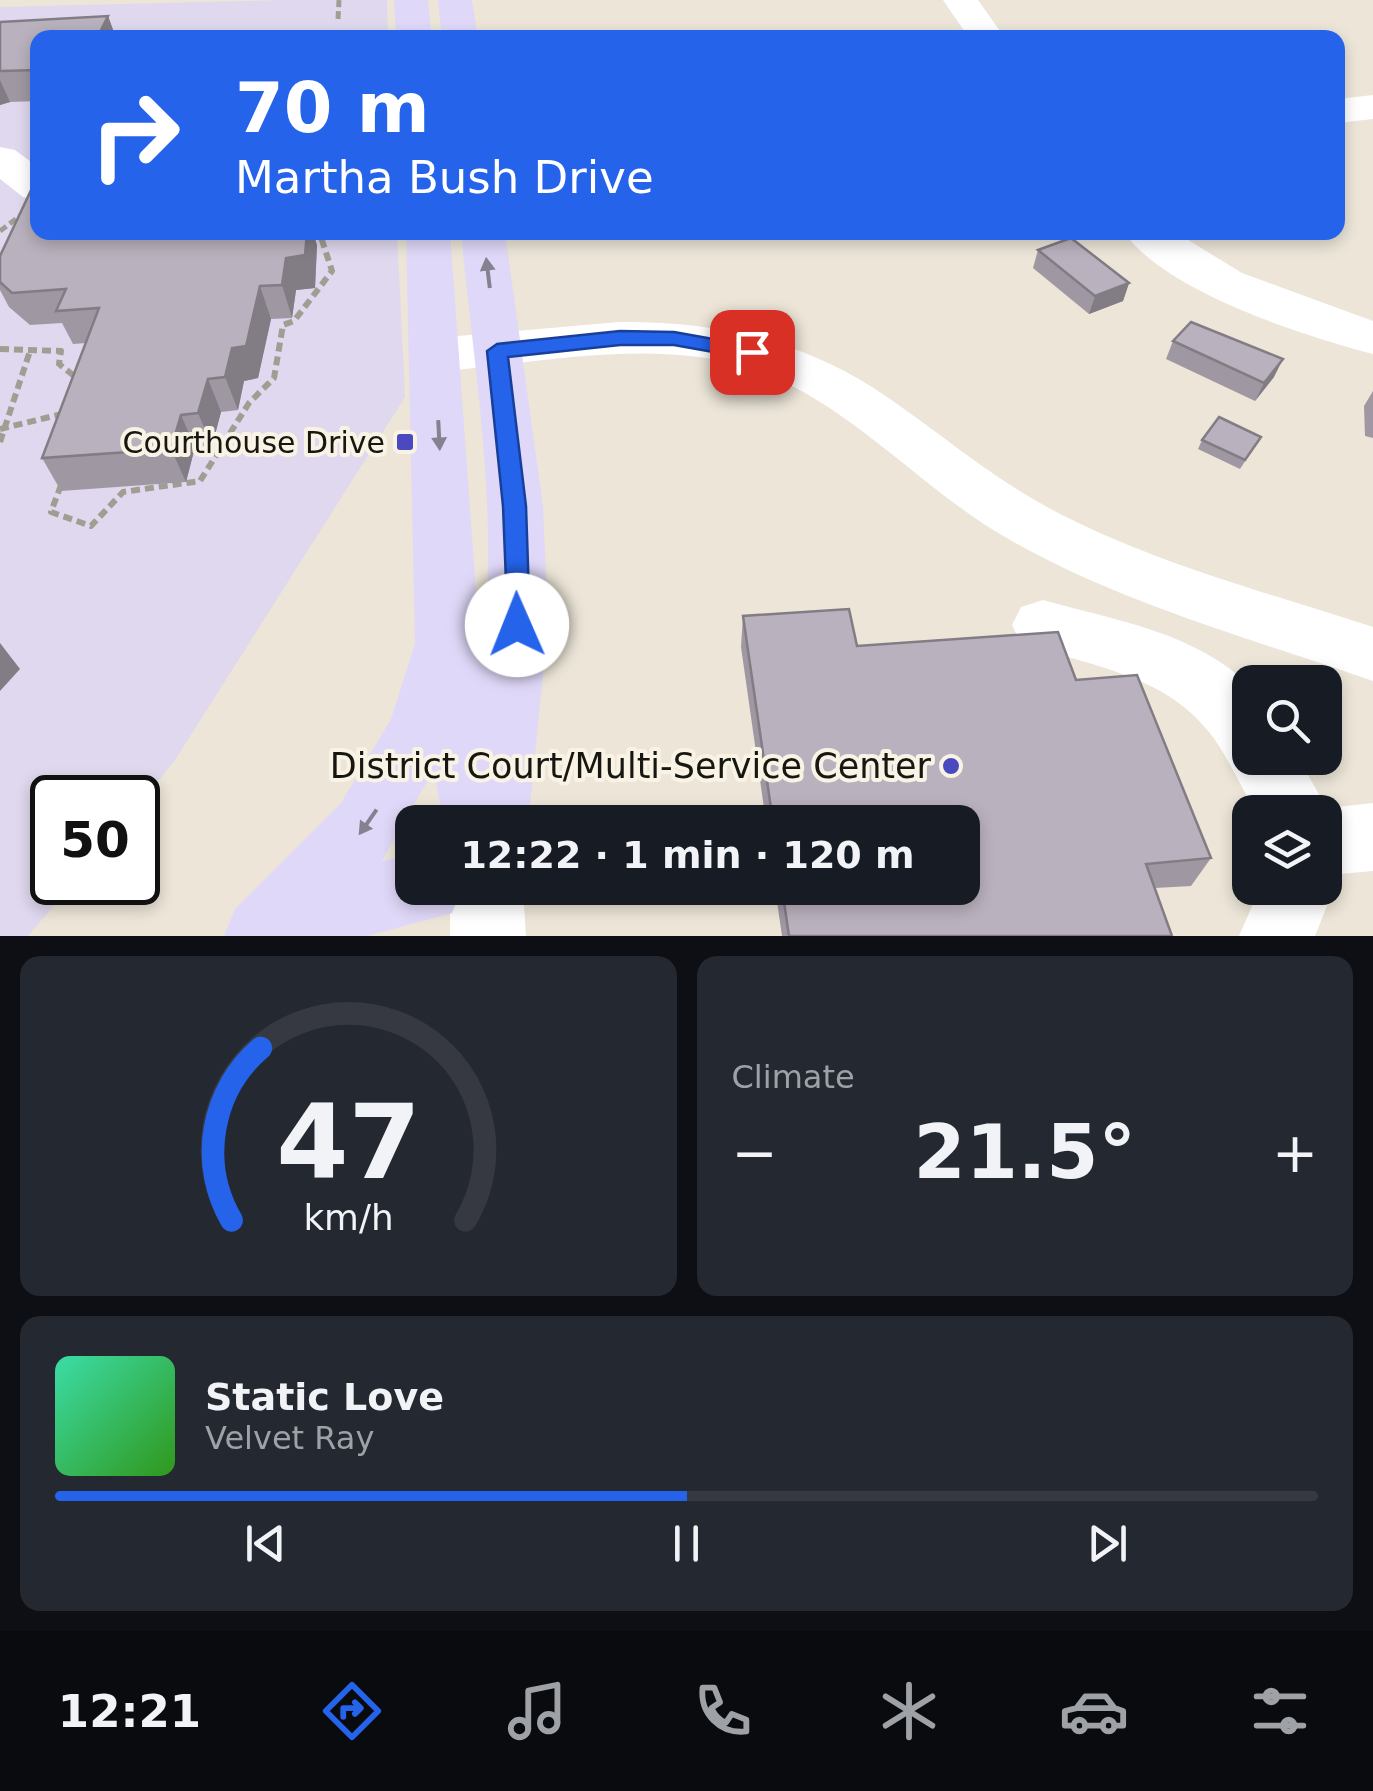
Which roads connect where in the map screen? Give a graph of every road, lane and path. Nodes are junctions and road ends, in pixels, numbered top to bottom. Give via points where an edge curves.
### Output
1 (339, 0) edge
2 (412, 0) edge
3 (455, 0) edge
4 (960, 0) edge
5 (338, 19) dead end
6 (414, 30) edge
7 (459, 30) edge
8 (981, 30) edge
9 (1373, 107) edge
10 (1345, 110) edge
11 (0, 159) edge
12 (30, 182) edge
13 (30, 193) edge
14 (0, 211) edge
15 (321, 240) edge
16 (428, 240) edge
17 (484, 240) edge
18 (1157, 240) edge
19 (1373, 338) edge
20 (0, 349) edge
21 (30, 351) junction
22 (497, 351) junction
23 (435, 355) junction
24 (83, 383) edge
25 (72, 409) edge
26 (50, 420) junction
27 (3, 429) edge
28 (55, 433) edge
29 (0, 442) edge
30 (62, 481) edge
31 (1043, 626) dead end
32 (445, 638) junction
33 (1373, 654) edge
34 (1232, 706) edge
35 (475, 805) edge
36 (496, 805) edge
37 (1373, 837) edge
38 (1342, 840) edge
39 (395, 894) edge
40 (488, 905) edge
41 (1290, 905) edge
42 (262, 936) edge
43 (286, 936) edge
44 (488, 936) edge
45 (1277, 936) edge

1 - 5 path
2 - 6 main road
3 - 7 main road
4 - 8 street
9 - 10 street
11 - 12 street
13 - 14 street
15 - 30 path via 332,271 327,284 283,325 274,378 226,436 206,476 187,485 124,492 90,526 51,512
16 - 23 main road
22 -> 17 main road
18 - 19 street via 1250,294
20 - 21 path
21 - 24 path via 61,350 59,364
21 - 27 path
22 - 23 street
22 - 33 street via 674,339 774,359 846,392 960,482 1070,546
22 - 36 main road via 515,506 517,625
23 -> 32 main road
25 - 26 path
26 - 27 path
26 - 28 path
27 - 29 path
31 - 34 street via 1184,670
32 - 35 main road
32 -> 42 main road via 422,727 399,774 366,827
37 - 38 street
39 - 43 main road via 356,902
40 - 44 street
41 - 45 street

